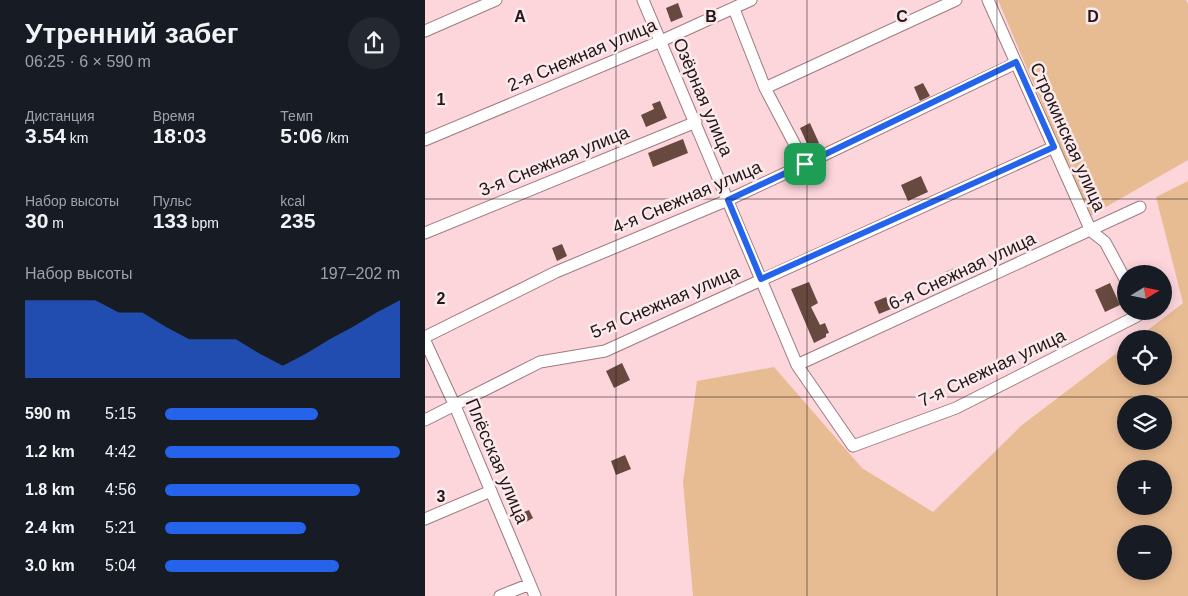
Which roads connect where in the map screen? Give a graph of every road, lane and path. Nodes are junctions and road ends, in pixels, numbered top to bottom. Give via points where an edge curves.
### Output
1 (496, 0) edge
2 (643, 0) edge
3 (751, 0) edge
4 (956, 0) edge
5 (988, 0) edge
6 (482, 3) edge
7 (733, 8) junction
8 (425, 31) edge
9 (661, 41) junction
10 (1016, 62) junction
11 (765, 88) junction
12 (696, 122) junction
13 (425, 140) edge
14 (1054, 147) junction
15 (805, 164) junction
16 (728, 200) junction
17 (1140, 207) dead end
18 (1091, 231) junction
19 (425, 233) edge
20 (1117, 265) edge
21 (761, 279) junction
22 (1129, 320) edge
23 (425, 337) edge
24 (425, 341) edge
25 (797, 365) junction
26 (455, 406) junction
27 (425, 420) edge
28 (853, 446) joint
29 (491, 491) junction
30 (425, 519) edge
31 (530, 584) junction
32 (500, 596) edge
33 (535, 596) edge

1 - 6 street
2 - 9 street, Озёрная улица
3 - 7 street, 2-я Снежная улица
4 - 11 street
5 - 10 street, Строкинская улица
6 - 8 street
7 - 9 street, 2-я Снежная улица
7 - 11 street
9 - 12 street, Озёрная улица
9 - 13 street, 2-я Снежная улица
10 - 14 street, Строкинская улица
10 - 15 street, 4-я Снежная улица
11 - 15 street
12 - 16 street, Озёрная улица
12 - 19 street, 3-я Снежная улица
14 - 18 street, Строкинская улица
14 - 21 street, 5-я Снежная улица
15 - 16 street, 4-я Снежная улица
16 - 21 street, Озёрная улица
16 - 23 street, 4-я Снежная улица via 556,272
17 - 18 street, 6-я Снежная улица
18 - 20 street, Строкинская улица via 1105,242
18 - 25 street, 6-я Снежная улица
21 - 25 street, Озёрная улица
21 - 26 street, 5-я Снежная улица via 605,351 540,362
22 - 28 street, 7-я Снежная улица via 956,408
24 - 26 street, Плёсская улица
25 - 28 street, Озёрная улица
26 - 27 street, 5-я Снежная улица
26 - 29 street, Плёсская улица
29 - 30 street
29 - 31 street, Плёсская улица
31 - 32 street
31 - 33 street, Плёсская улица

